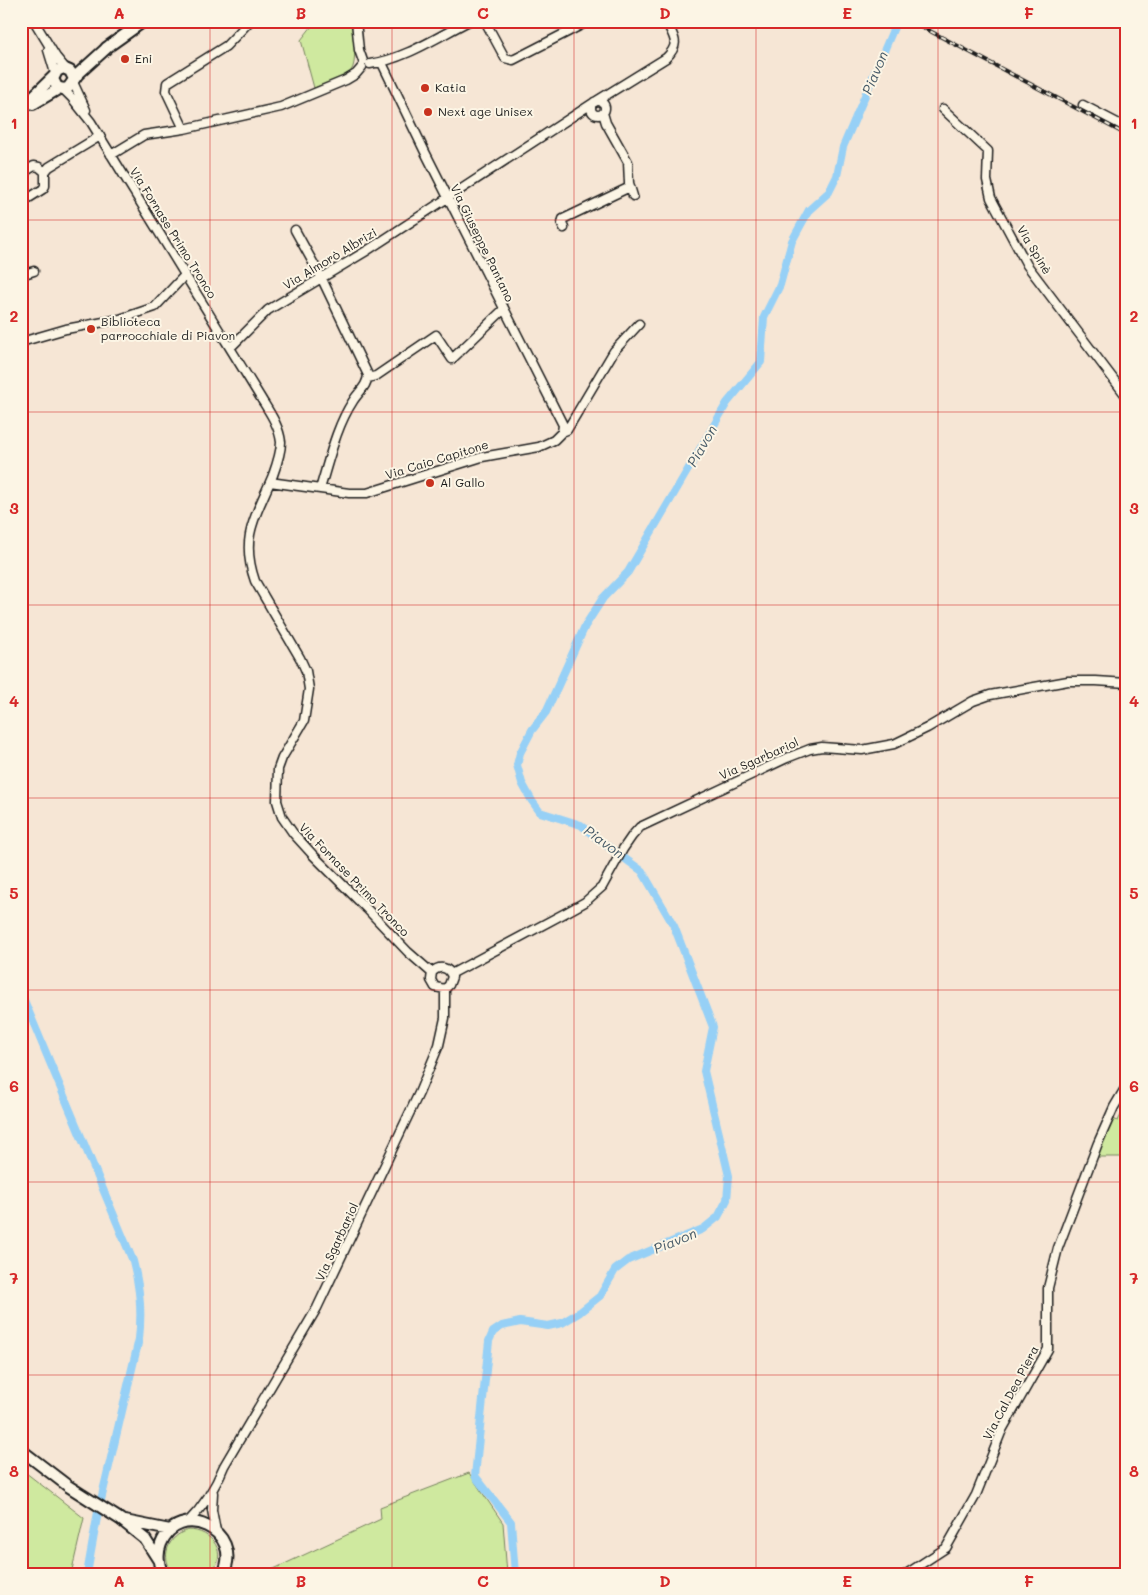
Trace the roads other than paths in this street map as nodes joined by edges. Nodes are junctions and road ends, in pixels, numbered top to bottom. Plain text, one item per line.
1 (34, 21) edge
2 (144, 21) edge
3 (250, 21) edge
4 (356, 21) edge
5 (469, 21) edge
6 (485, 21) edge
7 (589, 21) edge
8 (666, 21) edge
9 (43, 37) junction
10 (110, 45) junction
11 (382, 62) junction
12 (365, 64) junction
13 (67, 69) junction
14 (54, 75) junction
15 (74, 81) junction
16 (61, 89) junction
17 (609, 93) junction
18 (594, 102) junction
19 (603, 104) junction
20 (1083, 105) dead end
21 (21, 109) edge
22 (943, 109) dead end
23 (577, 114) junction
24 (597, 114) junction
25 (91, 122) junction
26 (1127, 128) edge
27 (184, 129) junction
28 (100, 136) junction
29 (112, 154) junction
30 (45, 172) junction
31 (21, 174) edge
32 (630, 187) junction
33 (633, 196) dead end
34 (447, 197) junction
35 (21, 203) edge
36 (564, 228) dead end
37 (295, 230) dead end
38 (34, 271) dead end
39 (21, 275) edge
40 (185, 275) junction
41 (321, 277) junction
42 (503, 310) junction
43 (640, 324) dead end
44 (21, 342) edge
45 (230, 347) junction
46 (368, 378) junction
47 (1127, 397) edge
48 (562, 432) junction
49 (270, 482) junction
50 (320, 489) junction
51 (1127, 683) edge
52 (432, 974) junction
53 (451, 974) junction
54 (445, 988) junction
55 (1127, 1085) edge
56 (21, 1450) edge
57 (213, 1491) junction
58 (120, 1519) junction
59 (188, 1522) junction
60 (170, 1530) junction
61 (216, 1531) junction
62 (158, 1561) junction
63 (225, 1572) edge
64 (163, 1574) edge
65 (906, 1574) edge

1 - 9 street
2 - 10 main road
3 - 27 street
4 - 12 street
5 - 11 street
6 - 7 street
8 - 17 street, Via Almorò Albrizi
9 - 13 street
9 - 14 street
10 - 13 main road
10 - 15 main road
11 - 12 street
11 - 34 street, Via Giuseppe Pantano
12 - 27 street
13 - 14 main road
13 - 15 main road
14 - 16 main road
14 - 21 main road
15 - 16 main road
15 - 25 street, Via Fornase Primo Tronco
16 - 21 main road
16 - 25 street, Via Fornase Primo Tronco
17 - 18 street, Via Almorò Albrizi
17 - 19 street
18 - 19 street
18 - 23 street, Via Almorò Albrizi
18 - 24 street
19 - 24 street
20 - 26 street
22 - 47 street, Via Spinè
23 - 24 street
23 - 34 street, Via Almorò Albrizi
24 - 32 street
25 - 28 street, Via Fornase Primo Tronco
27 - 29 street
28 - 29 street, Via Fornase Primo Tronco
28 - 30 street
29 - 40 street, Via Fornase Primo Tronco
30 - 31 street
30 - 35 street
32 - 33 street
32 - 36 street
34 - 41 street, Via Almorò Albrizi
34 - 42 street, Via Giuseppe Pantano
37 - 41 street
38 - 39 street
40 - 44 street
40 - 45 street, Via Fornase Primo Tronco
41 - 45 street, Via Almorò Albrizi
41 - 46 street
42 - 46 street
42 - 48 street, Via Giuseppe Pantano
43 - 48 street, Via Caio Capitone
45 - 49 street, Via Fornase Primo Tronco
46 - 50 street
48 - 50 street, Via Caio Capitone
49 - 50 street, Via Caio Capitone
49 - 52 street, Via Fornase Primo Tronco
51 - 53 street, Via Sgarbariol
52 - 53 street, Via Sgarbariol
52 - 54 street
53 - 54 street, Via Sgarbariol
54 - 57 street, Via Sgarbariol
55 - 65 street, Via Cal Dea Piera
56 - 58 main road
57 - 59 street, Via Sgarbariol
57 - 61 street, Via Sgarbariol
58 - 60 main road
58 - 62 main road
59 - 60 main road
59 - 61 main road
60 - 62 main road
61 - 63 main road
62 - 64 main road

